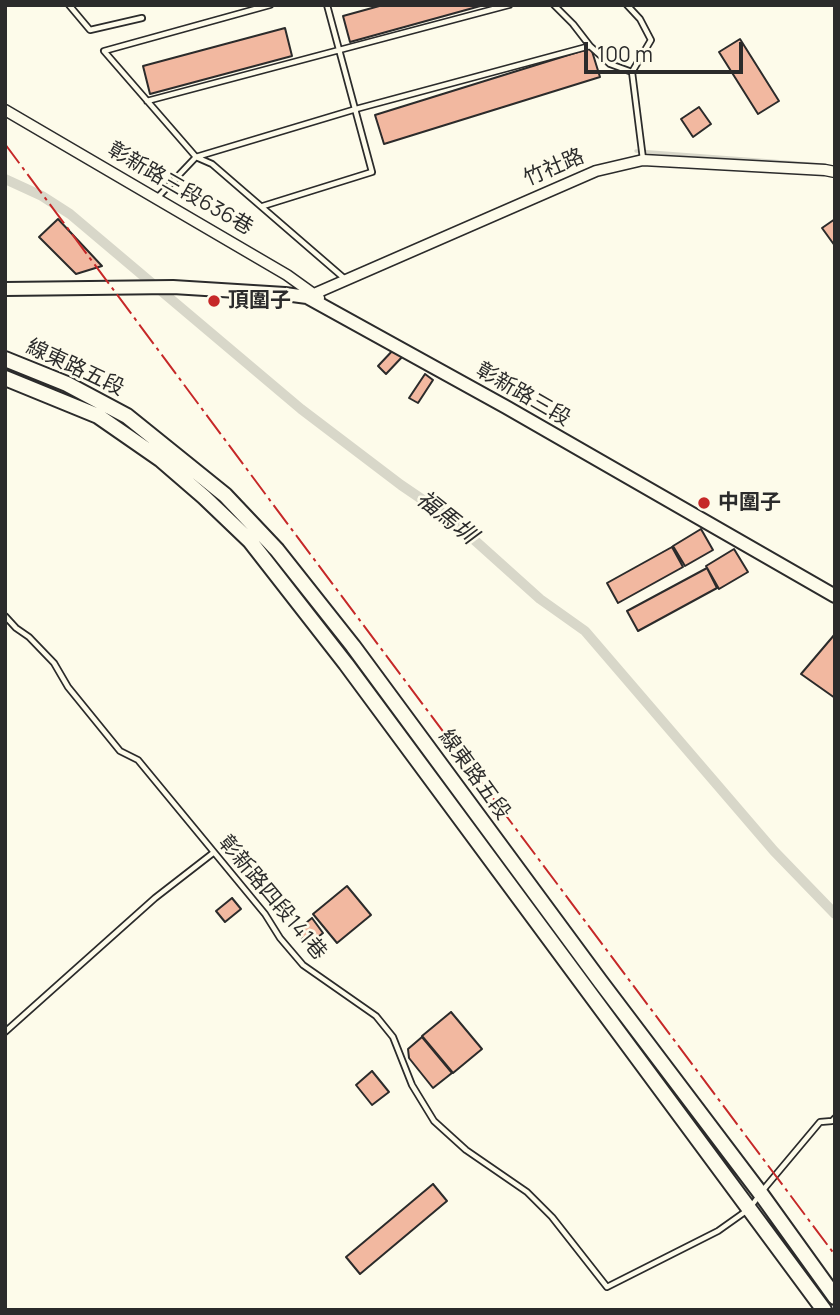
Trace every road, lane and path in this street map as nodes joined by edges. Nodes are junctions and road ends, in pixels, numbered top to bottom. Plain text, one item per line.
1 (69, 5) edge
2 (271, 5) edge
3 (327, 5) edge
4 (509, 5) edge
5 (554, 5) edge
6 (627, 5) edge
7 (142, 18) dead end
8 (590, 46) junction
9 (339, 49) junction
10 (632, 72) junction
11 (147, 101) junction
12 (356, 109) junction
13 (5, 110) edge
14 (195, 158) junction
15 (643, 160) junction
16 (835, 172) edge
17 (157, 197) junction
18 (262, 206) junction
19 (346, 279) junction
20 (5, 289) edge
21 (311, 296) junction
22 (5, 359) edge
23 (5, 378) edge
24 (835, 596) edge
25 (5, 616) edge
26 (213, 853) junction
27 (5, 1032) edge
28 (835, 1118) edge
29 (761, 1194) junction
30 (749, 1209) junction
31 (835, 1297) edge
32 (824, 1310) edge

1 - 7 lane
2 - 11 lane
3 - 9 lane
4 - 9 lane
5 - 8 lane
6 - 10 lane
8 - 10 lane
8 - 12 lane
9 - 11 lane
9 - 12 lane
10 - 15 lane
11 - 14 lane
12 - 14 lane
12 - 18 lane
13 - 17 street, 彰新路三段636巷
14 - 17 lane
14 - 18 lane
15 - 16 street, 竹社路
15 - 19 street, 竹社路
17 - 21 street, 彰新路三段636巷
18 - 19 lane
19 - 21 street, 竹社路
20 - 21 street, 彰新路三段
21 - 24 street, 彰新路三段
22 - 29 main road, 線東路五段
23 - 30 main road, 線東路五段
25 - 26 lane, 彰新路四段141巷
26 - 27 lane
26 - 30 lane, 彰新路四段141巷
28 - 29 lane
29 - 30 lane
29 - 31 main road, 線東路五段
30 - 32 main road, 線東路五段

